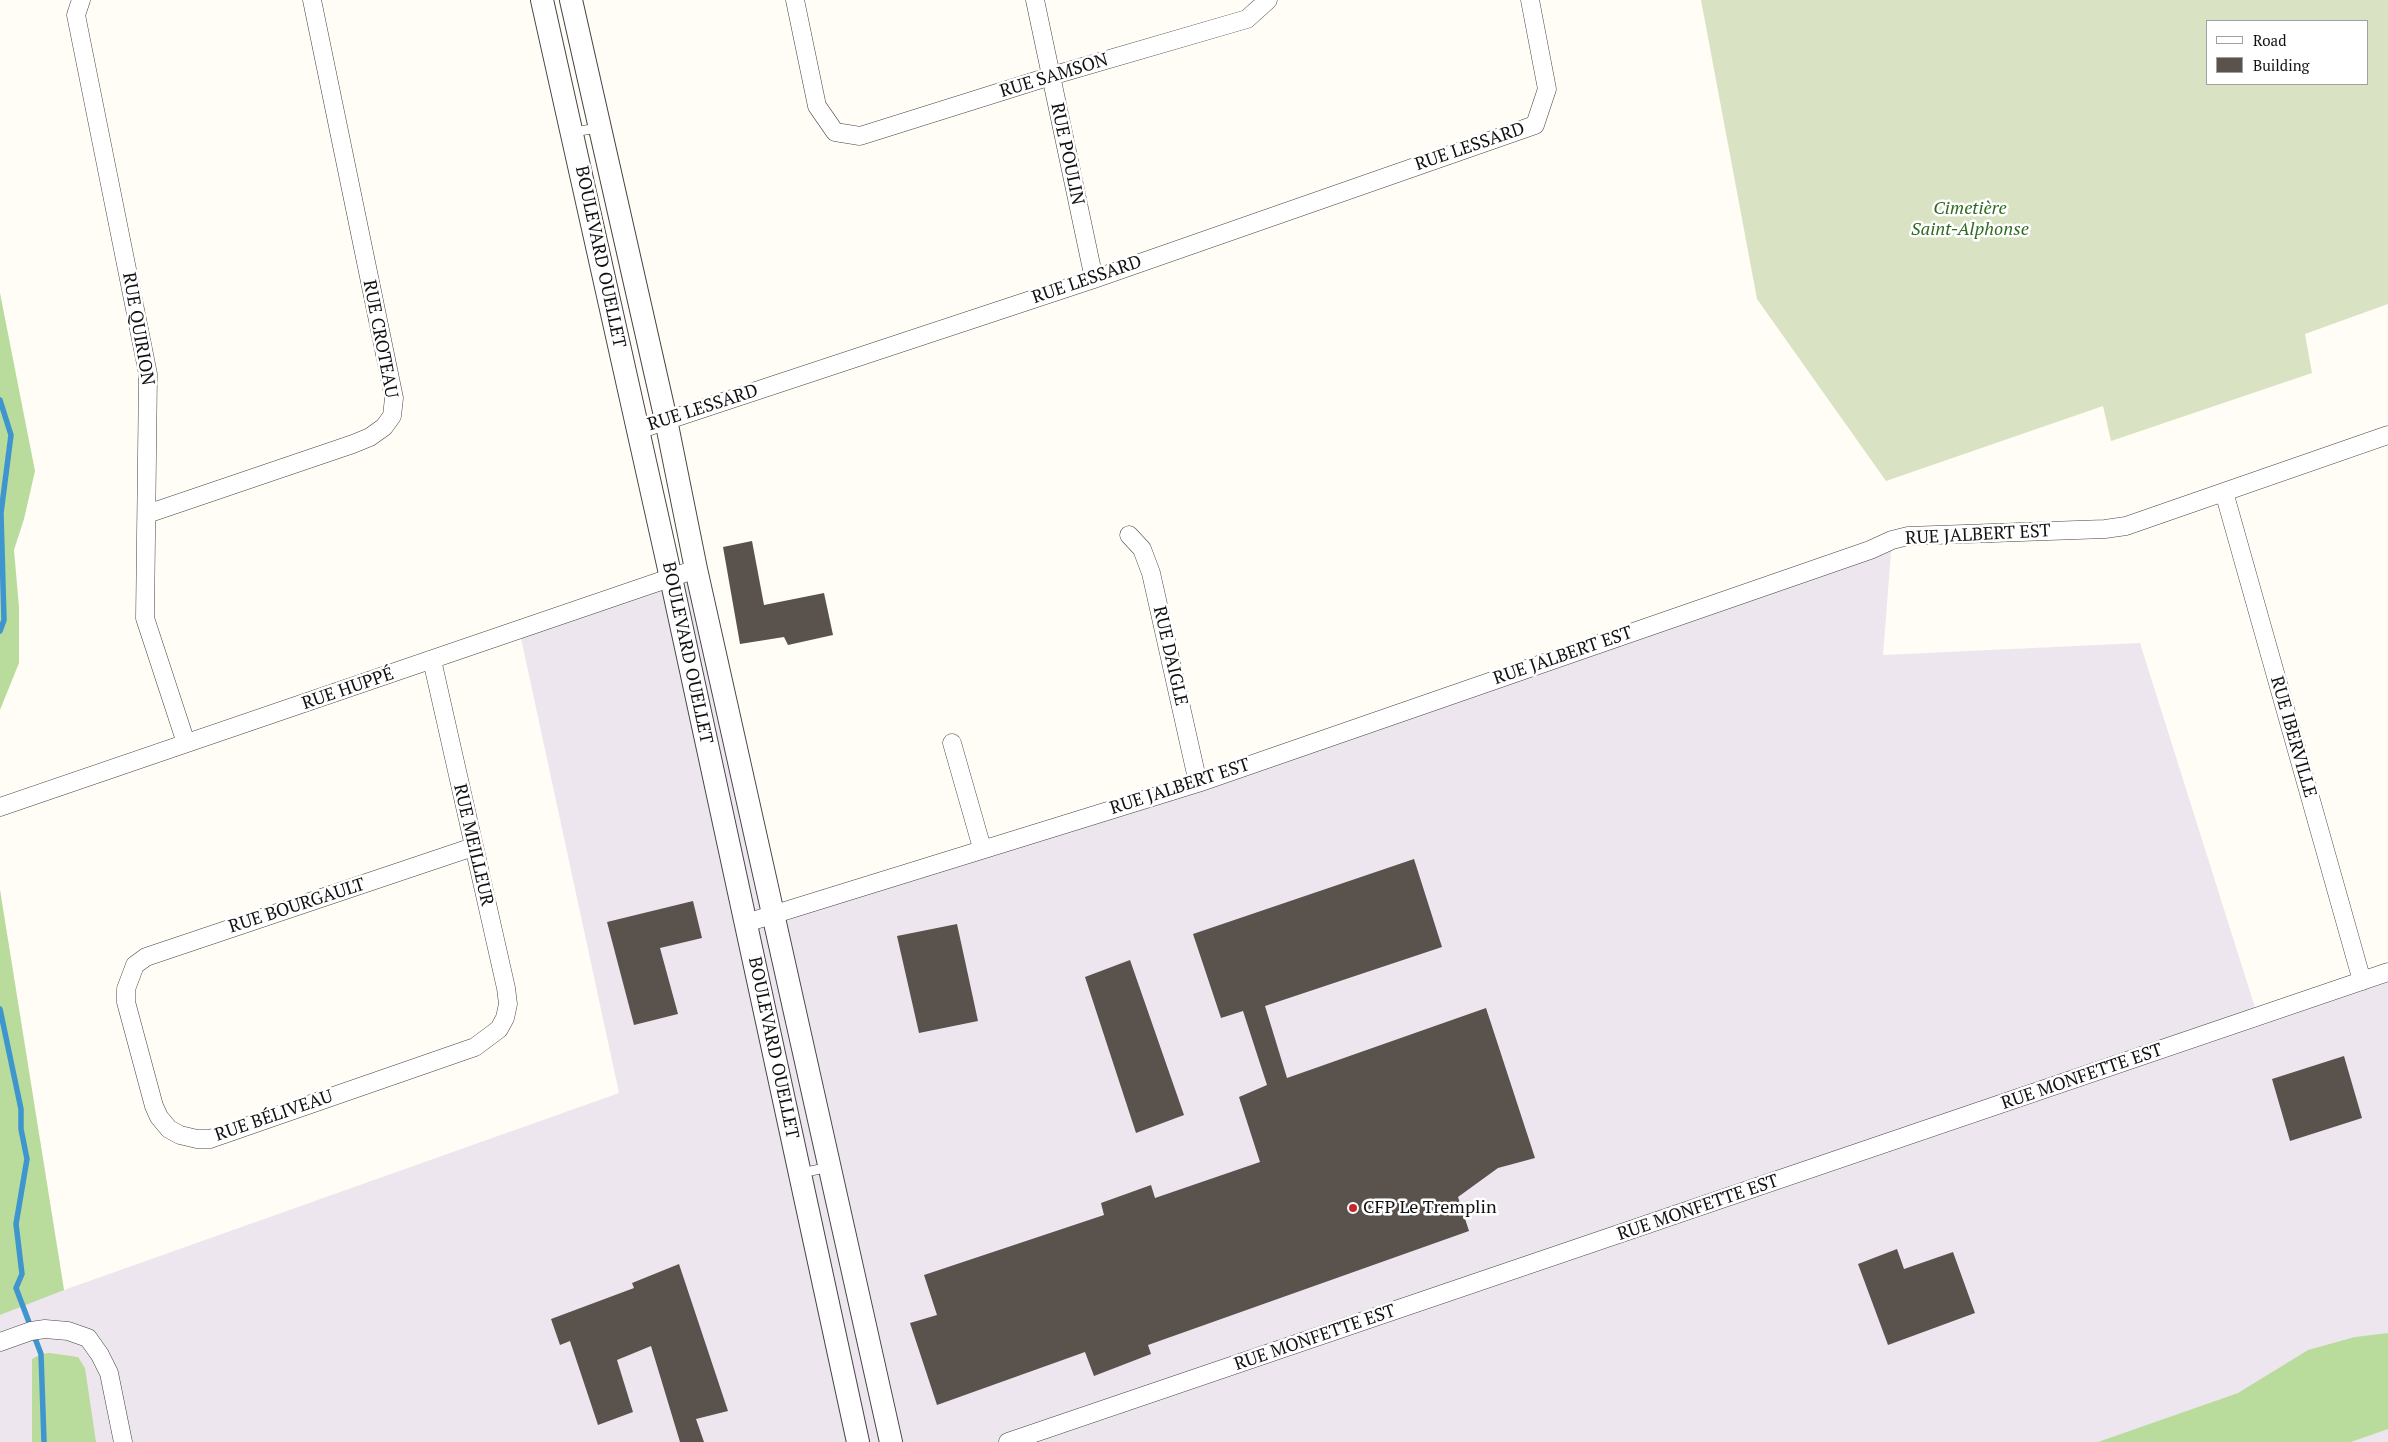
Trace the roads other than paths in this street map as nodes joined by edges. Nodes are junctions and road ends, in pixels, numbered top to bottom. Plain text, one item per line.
1 (312, 0) edge
2 (542, 0) edge
3 (570, 0) edge
4 (795, 0) edge
5 (1035, 0) edge
6 (1268, 0) edge
7 (1530, 0) edge
8 (80, 1) edge
9 (1051, 76) junction
10 (598, 128) junction
11 (572, 132) junction
12 (1094, 279) junction
13 (666, 420) junction
14 (638, 430) junction
15 (2388, 436) edge
16 (2224, 492) junction
17 (147, 514) junction
18 (1130, 535) dead end
19 (696, 569) junction
20 (670, 578) junction
21 (432, 660) junction
22 (186, 743) junction
23 (952, 743) dead end
24 (1198, 783) junction
25 (0, 807) edge
26 (474, 847) junction
27 (982, 848) junction
28 (774, 914) junction
29 (746, 923) junction
30 (2388, 972) edge
31 (130, 976) joint
32 (2362, 981) junction
33 (499, 1029) joint
34 (830, 1167) junction
35 (800, 1173) junction
36 (0, 1342) edge
37 (123, 1442) edge
38 (858, 1442) edge
39 (891, 1442) edge
40 (1008, 1442) edge

1 - 17 street, RUE CROTEAU
2 - 11 street, BOULEVARD OUELLET
3 - 10 street, BOULEVARD OUELLET
4 - 9 street, RUE SAMSON
5 - 9 street, RUE POULIN
6 - 9 street, RUE SAMSON
7 - 12 street, RUE LESSARD
8 - 17 street, RUE QUIRION
9 - 12 street, RUE POULIN
10 - 11 lane
10 - 13 street, BOULEVARD OUELLET
11 - 14 street, BOULEVARD OUELLET
12 - 13 street, RUE LESSARD
13 - 14 street, RUE LESSARD
13 - 19 street, BOULEVARD OUELLET
14 - 20 street, BOULEVARD OUELLET
15 - 16 street, RUE JALBERT EST
16 - 24 street, RUE JALBERT EST
16 - 32 street, RUE IBERVILLE
17 - 22 street, RUE QUIRION
18 - 24 street, RUE DAIGLE
19 - 20 street, RUE HUPPÉ
19 - 28 street, BOULEVARD OUELLET
20 - 21 street, RUE HUPPÉ
20 - 29 street, BOULEVARD OUELLET
21 - 22 street, RUE HUPPÉ
21 - 26 street, RUE MEILLEUR
22 - 25 street, RUE HUPPÉ
23 - 27 street
24 - 27 street, RUE JALBERT EST
26 - 31 street, RUE BOURGAULT
26 - 33 street, RUE MEILLEUR
27 - 28 street, RUE JALBERT EST
28 - 29 street, RUE JALBERT EST
28 - 34 street, BOULEVARD OUELLET
29 - 35 street, BOULEVARD OUELLET
30 - 32 street, RUE MONFETTE EST
31 - 33 street, RUE BÉLIVEAU
32 - 40 street, RUE MONFETTE EST
34 - 35 lane
34 - 39 street, BOULEVARD OUELLET
35 - 38 street, BOULEVARD OUELLET
36 - 37 street

